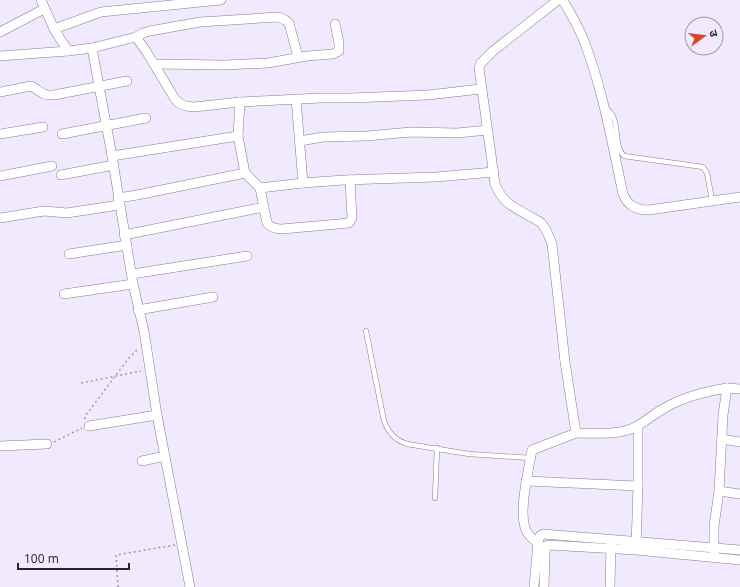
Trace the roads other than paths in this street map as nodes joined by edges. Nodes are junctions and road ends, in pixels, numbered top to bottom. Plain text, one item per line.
1 (40, 0) edge
2 (221, 0) edge
3 (558, 0) edge
4 (563, 0) edge
5 (44, 9) junction
6 (335, 24) dead end
7 (54, 29) junction
8 (0, 32) edge
9 (136, 37) junction
10 (92, 48) junction
11 (68, 51) junction
12 (0, 56) edge
13 (298, 57) junction
14 (154, 64) junction
15 (127, 81) dead end
16 (100, 86) junction
17 (481, 89) junction
18 (0, 92) edge
19 (296, 99) junction
20 (240, 102) junction
21 (603, 107) junction
22 (146, 118) dead end
23 (106, 126) junction
24 (43, 127) dead end
25 (488, 130) junction
26 (0, 134) edge
27 (62, 134) dead end
28 (238, 136) junction
29 (300, 141) junction
30 (113, 161) junction
31 (52, 166) dead end
32 (494, 172) junction
33 (245, 173) junction
34 (61, 175) dead end
35 (0, 176) edge
36 (350, 180) junction
37 (303, 183) junction
38 (260, 188) junction
39 (740, 197) edge
40 (712, 200) junction
41 (119, 201) junction
42 (264, 208) junction
43 (0, 218) edge
44 (124, 235) junction
45 (126, 245) junction
46 (69, 254) dead end
47 (247, 256) dead end
48 (132, 274) junction
49 (133, 284) junction
50 (64, 294) dead end
51 (213, 297) dead end
52 (138, 310) junction
53 (366, 331) dead end
54 (727, 388) junction
55 (740, 389) edge
56 (157, 415) junction
57 (88, 426) road end
58 (638, 426) junction
59 (576, 433) junction
60 (722, 439) junction
61 (740, 442) edge
62 (47, 444) road end
63 (0, 446) edge
64 (437, 448) junction
65 (165, 456) junction
66 (531, 458) junction
67 (142, 461) dead end
68 (526, 481) junction
69 (638, 486) junction
70 (719, 491) junction
71 (740, 494) edge
72 (435, 498) dead end
73 (538, 542) junction
74 (610, 544) junction
75 (636, 546) junction
76 (714, 548) junction
77 (545, 549) junction
78 (740, 550) edge
79 (713, 558) junction
80 (740, 560) edge
81 (190, 587) edge
82 (534, 587) edge
83 (544, 587) edge
84 (610, 587) edge

1 - 5 street
2 - 7 street
3 - 17 street
4 - 21 street
5 - 7 street
5 - 8 street
6 - 13 street
7 - 11 street
9 - 10 street
9 - 13 street
9 - 14 street
10 - 11 street
10 - 16 street
11 - 12 street
13 - 14 street
14 - 20 street
15 - 16 street
16 - 18 street
16 - 23 street
17 - 19 street
17 - 25 street
19 - 20 street
19 - 29 street
20 - 28 street
21 - 40 lane
21 - 40 street
22 - 23 street
23 - 27 street
23 - 30 street
24 - 26 street
25 - 29 street
25 - 32 street
28 - 30 street
28 - 33 street
29 - 37 street
30 - 34 street
30 - 41 street
31 - 35 street
32 - 36 street
32 - 59 street
33 - 38 street
33 - 41 street
36 - 37 street
36 - 42 street
37 - 38 street
38 - 42 street
39 - 40 street
41 - 43 street
41 - 44 street
42 - 44 street
44 - 45 street
45 - 46 street
45 - 48 street
47 - 48 street
48 - 49 street
49 - 50 street
49 - 52 street
51 - 52 street
52 - 56 street
53 - 64 lane
54 - 55 street
54 - 58 street
54 - 60 street
56 - 57 street
56 - 65 street
58 - 59 street
58 - 69 street
59 - 66 street
60 - 61 street
60 - 70 street
62 - 63 street
64 - 66 lane
64 - 72 lane
65 - 67 street
65 - 81 street
66 - 68 street
68 - 69 street
68 - 73 street
69 - 75 street
70 - 71 street
70 - 76 street
73 - 74 street
73 - 77 street
73 - 82 street
74 - 75 street
74 - 77 street
74 - 84 street
75 - 76 street
75 - 79 street
76 - 78 street
76 - 79 street
77 - 83 street
79 - 80 street

